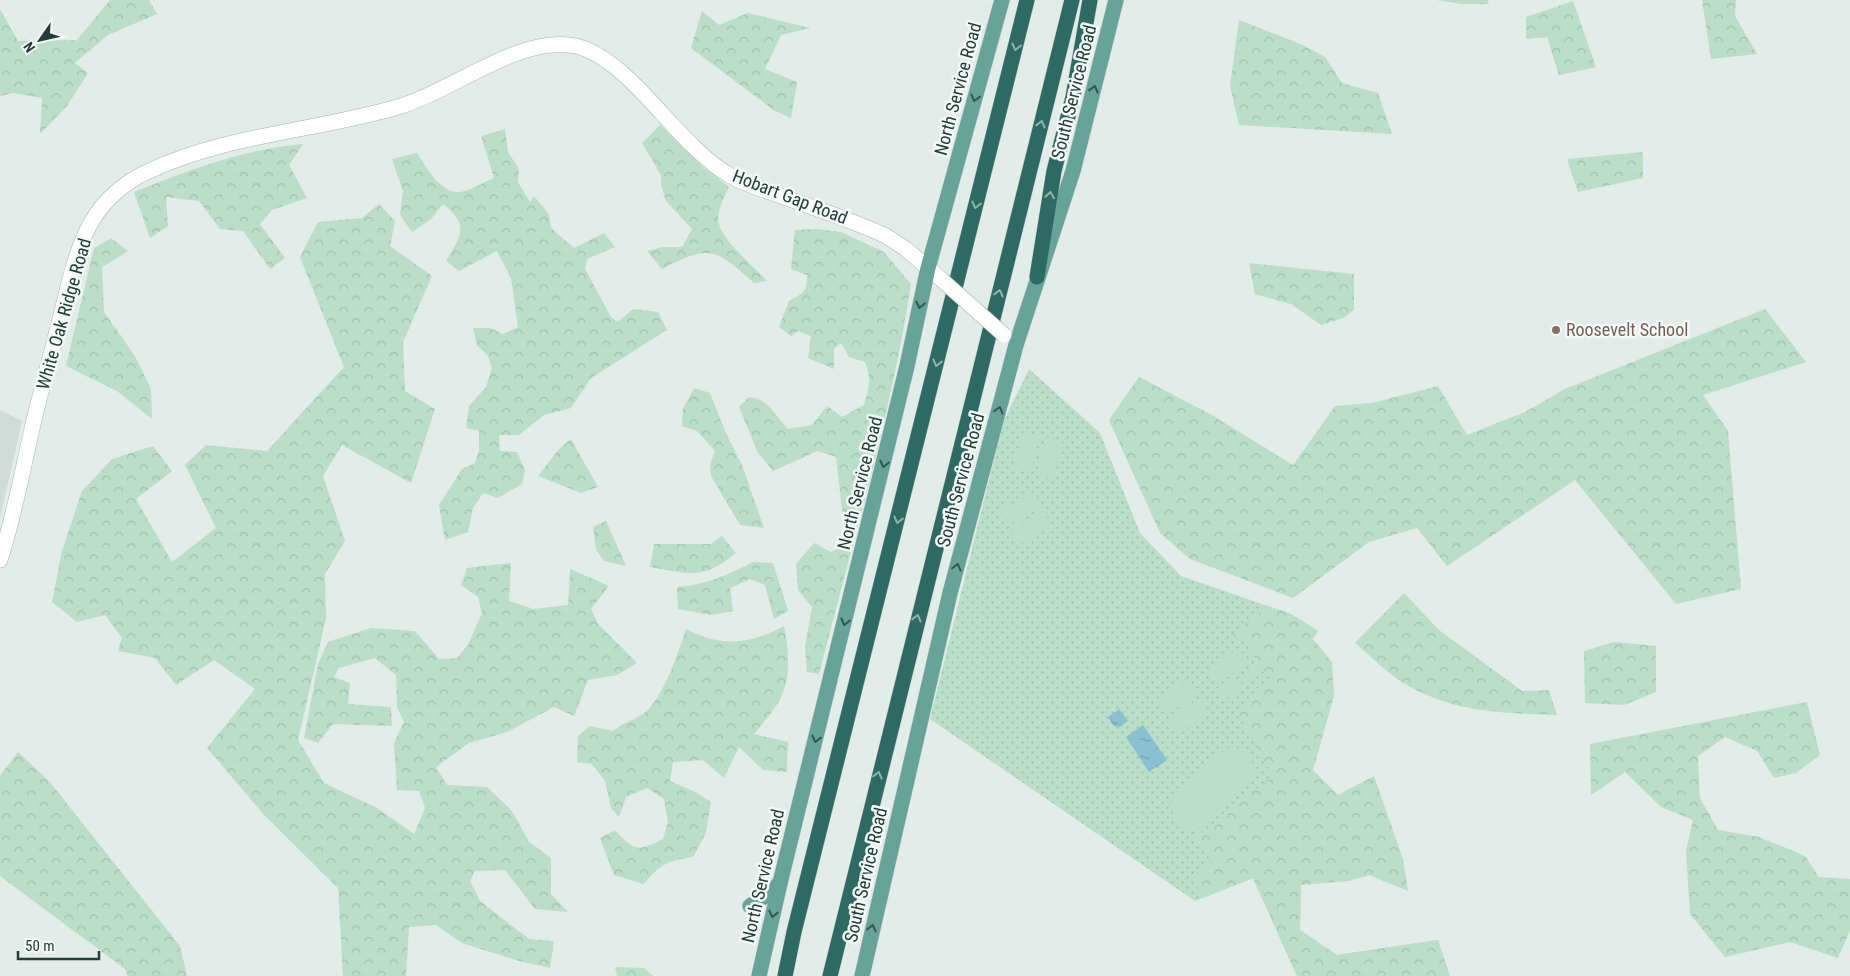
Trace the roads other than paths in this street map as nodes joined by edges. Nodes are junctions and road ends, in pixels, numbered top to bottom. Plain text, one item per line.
1 (1002, 0) edge
2 (1027, 0) edge
3 (1072, 0) edge
4 (1090, 0) edge
5 (1116, 0) edge
6 (510, 56) joint
7 (928, 268) junction
8 (1037, 278) junction
9 (1016, 345) junction
10 (0, 560) edge
11 (856, 865) junction
12 (780, 883) junction
13 (750, 906) dead end
14 (759, 976) edge
15 (785, 976) edge
16 (830, 976) edge
17 (840, 976) edge
18 (862, 976) edge

1 -> 7 main road, North Service Road
2 -> 15 highway
11 -> 3 highway
8 -> 4 highway
8 -> 5 main road, South Service Road
6 - 7 street, Hobart Gap Road
6 - 10 street, White Oak Ridge Road
7 - 9 street, Hobart Gap Road, bridge
7 -> 12 main road, North Service Road
8 - 9 main road, South Service Road
18 -> 9 main road, South Service Road
11 - 16 highway
11 - 17 highway
12 - 13 main road
12 -> 14 main road, North Service Road

